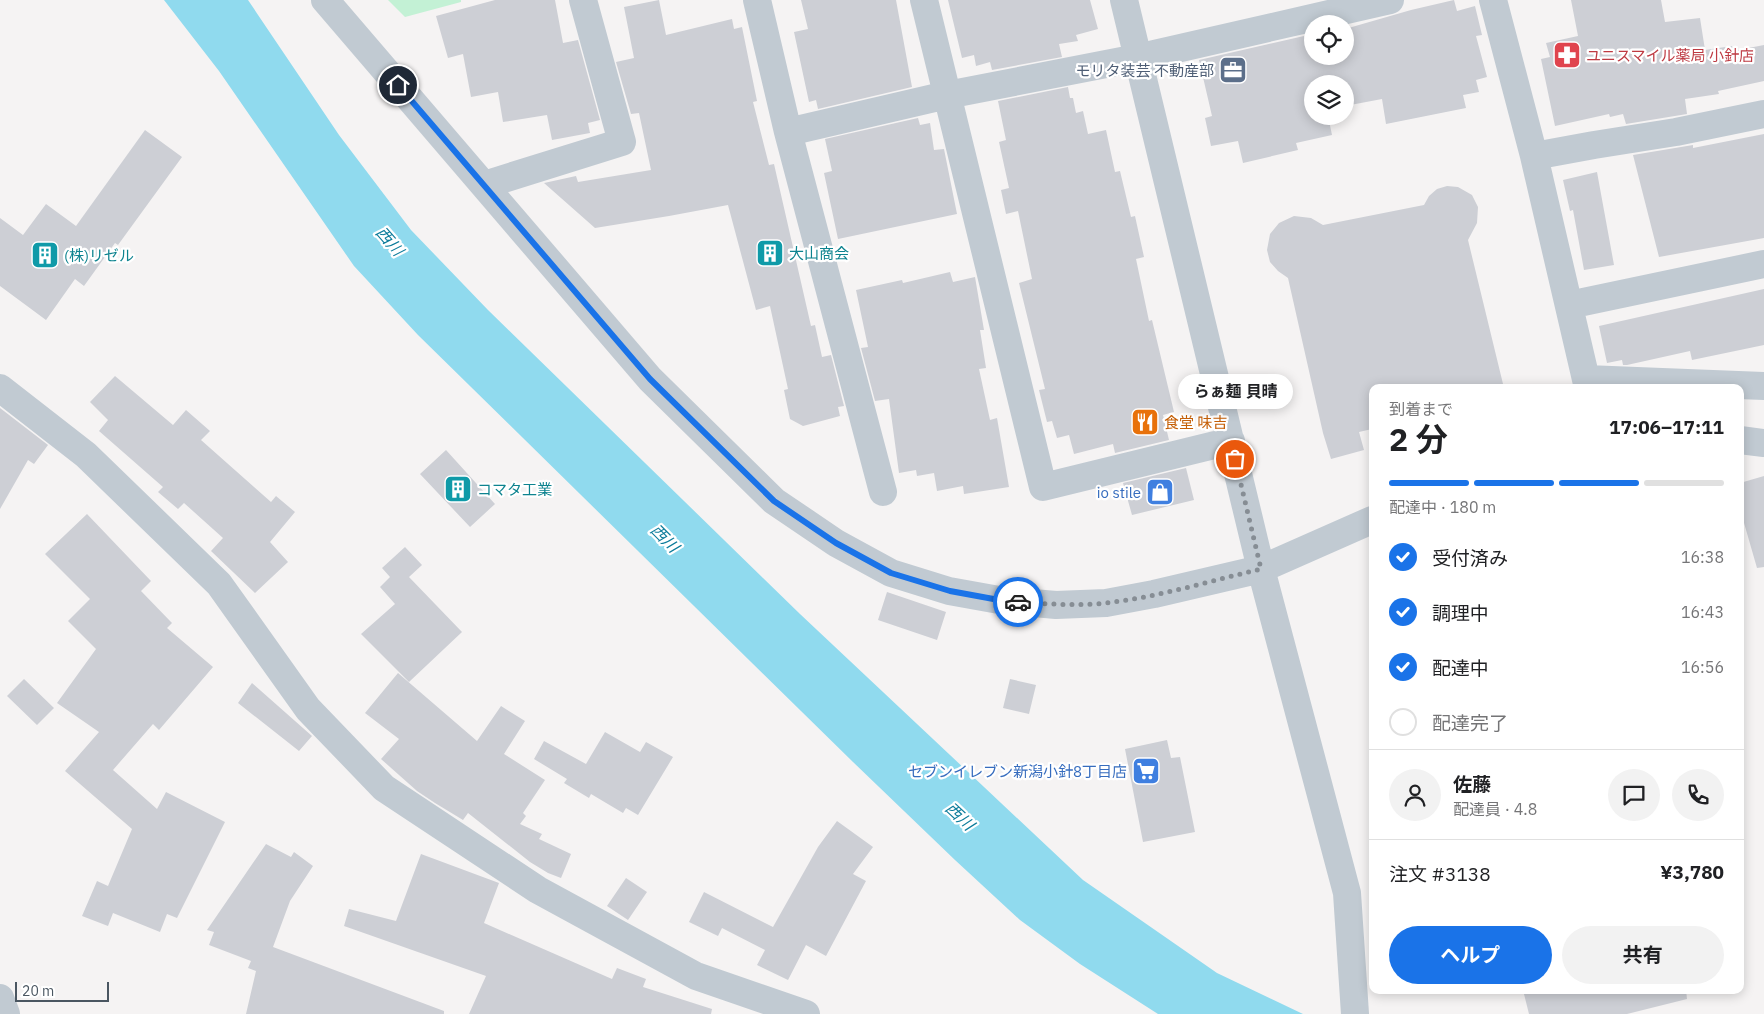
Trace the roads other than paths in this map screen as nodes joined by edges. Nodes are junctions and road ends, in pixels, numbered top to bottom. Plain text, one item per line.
1 (325, 0) edge
2 (583, 0) edge
3 (757, 0) edge
4 (924, 0) edge
5 (1124, 0) edge
6 (1390, 0) edge
7 (1493, 0) edge
8 (1137, 58) junction
9 (947, 95) junction
10 (1764, 114) edge
11 (788, 132) junction
12 (1534, 156) junction
13 (484, 184) junction
14 (1764, 264) edge
15 (1569, 304) junction
16 (1587, 383) edge
17 (1646, 384) edge
18 (1744, 386) edge
19 (1764, 386) edge
20 (0, 388) edge
21 (1744, 440) edge
22 (1231, 441) junction
23 (1764, 443) edge
24 (883, 492) dead end
25 (1369, 521) edge
26 (1261, 569) junction
27 (0, 998) edge
28 (6, 1014) edge
29 (806, 1014) edge
30 (1356, 1014) edge

1 - 13 street
2 - 13 street
3 - 11 street
4 - 9 street
5 - 8 street
6 - 8 street
7 - 12 street
8 - 9 street
8 - 22 street
9 - 11 street
9 - 22 street
10 - 12 street
11 - 24 street
12 - 15 street
13 - 26 street
14 - 15 street
15 - 16 street
16 - 17 street
18 - 19 street
20 - 29 street
21 - 23 street
22 - 26 street
25 - 26 street
26 - 30 street
27 - 28 street

